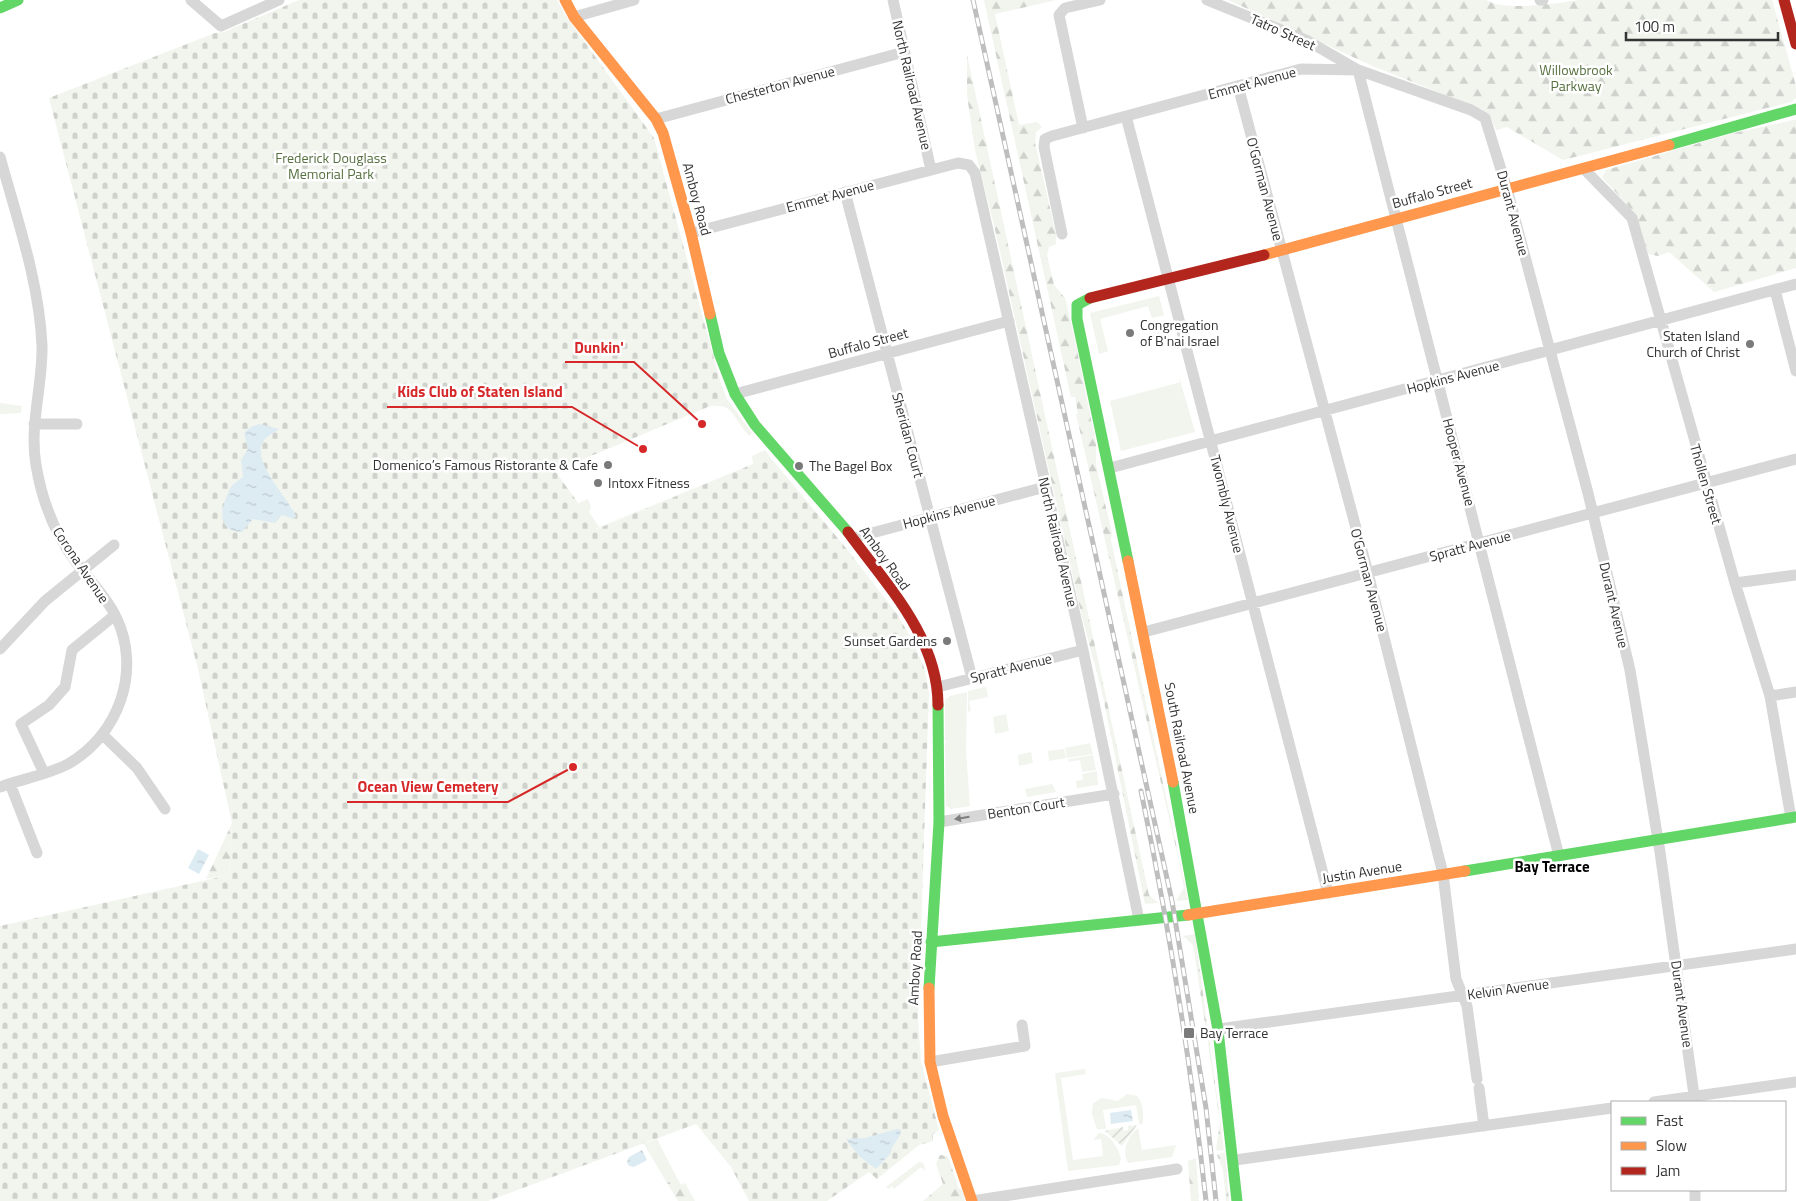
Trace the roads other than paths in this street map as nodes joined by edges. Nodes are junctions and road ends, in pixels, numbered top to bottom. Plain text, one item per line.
1 (18, 0) edge
2 (191, 0) edge
3 (279, 0) edge
4 (565, 0) edge
5 (634, 0) edge
6 (893, 0) edge
7 (1100, 0) edge
8 (1207, 0) edge
9 (1784, 0) edge
10 (0, 8) edge
11 (574, 17) junction
12 (1796, 44) edge
13 (904, 52) junction
14 (1358, 70) junction
15 (1238, 86) junction
16 (1796, 109) edge
17 (1126, 116) junction
18 (1485, 118) joint
19 (656, 119) junction
20 (1083, 128) junction
21 (0, 157) edge
22 (970, 166) joint
23 (1584, 168) junction
24 (931, 170) junction
25 (1508, 188) junction
26 (845, 192) junction
27 (1394, 218) junction
28 (691, 233) junction
29 (1062, 234) dead end
30 (1282, 248) junction
31 (1169, 279) junction
32 (1796, 284) edge
33 (1775, 290) junction
34 (1076, 305) joint
35 (1661, 320) junction
36 (1009, 321) junction
37 (1550, 350) junction
38 (887, 353) junction
39 (1796, 371) edge
40 (1437, 381) junction
41 (735, 394) junction
42 (1324, 411) junction
43 (34, 424) junction
44 (77, 424) dead end
45 (1211, 441) junction
46 (1796, 458) edge
47 (1110, 468) junction
48 (1706, 483) junction
49 (1046, 486) junction
50 (1592, 513) junction
51 (930, 516) junction
52 (852, 538) junction
53 (1481, 543) junction
54 (114, 545) dead end
55 (82, 570) junction
56 (1368, 573) junction
57 (1796, 575) edge
58 (1734, 583) junction
59 (1253, 603) junction
60 (115, 615) junction
61 (1144, 632) junction
62 (0, 650) edge
63 (1083, 650) junction
64 (972, 678) junction
65 (938, 687) junction
66 (1796, 692) edge
67 (1770, 696) junction
68 (102, 734) junction
69 (44, 773) junction
70 (5, 785) edge
71 (1114, 794) junction
72 (165, 808) dead end
73 (1794, 818) edge
74 (939, 822) junction
75 (1658, 840) junction
76 (37, 854) dead end
77 (1559, 856) junction
78 (1443, 874) junction
79 (1328, 893) junction
80 (1200, 914) junction
81 (1139, 920) junction
82 (931, 942) junction
83 (1796, 948) edge
84 (1676, 965) junction
85 (1463, 995) junction
86 (1022, 1025) dead end
87 (1219, 1029) junction
88 (930, 1062) junction
89 (1796, 1082) edge
90 (1695, 1100) edge
91 (1674, 1101) edge
92 (1611, 1108) edge
93 (1484, 1126) junction
94 (1234, 1160) junction
95 (1177, 1169) dead end
96 (972, 1201) edge
97 (1238, 1201) edge

1 - 10 street
2 - 3 street
4 - 11 street, Amboy Road
5 - 11 street
6 - 13 street, North Railroad Avenue
7 - 20 street
8 - 14 street, Tatro Street
9 - 12 street
11 - 19 street, Amboy Road
13 - 19 street, Chesterton Avenue
13 - 24 street, North Railroad Avenue
14 - 15 street, Emmet Avenue
14 - 18 street, Emmet Avenue
14 - 27 street, Hooper Avenue
15 - 17 street, Emmet Avenue
15 - 30 street, O'Gorman Avenue
16 - 23 street, Buffalo Street
17 - 20 street, Emmet Avenue
17 - 31 street, Twombly Avenue
18 - 25 street, Durant Avenue
19 - 28 street, Amboy Road
20 - 29 street, Emmet Avenue
21 - 43 street, Corona Avenue
22 - 24 street, Emmet Avenue
22 - 36 street, North Railroad Avenue
23 - 25 street, Buffalo Street
23 - 35 street, Thollen Street
24 - 26 street, Emmet Avenue
25 - 27 street, Buffalo Street
25 - 37 street, Durant Avenue
26 - 28 street, Emmet Avenue
26 - 38 street, Sheridan Court
27 - 30 street, Buffalo Street
27 - 40 street, Hooper Avenue
28 - 41 street, Amboy Road
30 - 31 street, Buffalo Street
30 - 42 street, O'Gorman Avenue
31 - 34 street, Buffalo Street
31 - 45 street, Twombly Avenue
32 - 33 street, Hopkins Avenue
33 - 35 street, Hopkins Avenue
33 - 39 street
34 - 47 street, South Railroad Avenue
35 - 37 street, Hopkins Avenue
35 - 48 street, Thollen Street
36 - 38 street, Buffalo Street
36 - 49 street, North Railroad Avenue
37 - 40 street, Hopkins Avenue
37 - 50 street, Durant Avenue
38 - 41 street, Buffalo Street
38 - 51 street, Sheridan Court
40 - 42 street, Hopkins Avenue
40 - 53 street, Hooper Avenue
41 - 52 street, Amboy Road
42 - 45 street, Hopkins Avenue
42 - 56 street, O'Gorman Avenue
43 - 44 street
43 - 55 street, Corona Avenue
45 - 47 street, Hopkins Avenue
45 - 59 street, Twombly Avenue
46 - 48 street, Spratt Avenue
47 - 61 street, South Railroad Avenue
48 - 50 street, Spratt Avenue
48 - 58 street, Thollen Street
49 - 51 street, Hopkins Avenue
49 - 63 street, North Railroad Avenue
50 - 53 street, Spratt Avenue
50 - 75 street, Durant Avenue
51 - 52 street, Hopkins Avenue
51 - 64 street, Sheridan Court
52 - 65 street, Amboy Road
53 - 56 street, Spratt Avenue
53 - 77 street, Hooper Avenue
54 - 55 street
55 - 60 street, Corona Avenue
55 - 62 street
56 - 59 street, Spratt Avenue
56 - 78 street, O'Gorman Avenue
57 - 58 street
58 - 67 street, Thollen Street
59 - 61 street, Spratt Avenue
59 - 79 street, Twombly Avenue
60 - 68 street, Corona Avenue
60 - 69 street
61 - 80 street, South Railroad Avenue
63 - 64 street, Spratt Avenue
63 - 71 street, North Railroad Avenue
64 - 65 street, Spratt Avenue
65 - 74 street, Amboy Road
66 - 67 street
67 - 73 street, Thollen Street
68 - 69 street, Corona Avenue
68 - 72 street
69 - 70 street, Corona Avenue
70 - 76 street
71 -> 74 street, Benton Court
71 - 81 street, North Railroad Avenue
73 - 75 street, Justin Avenue
74 - 82 street, Amboy Road
75 - 77 street, Justin Avenue
75 - 84 street, Durant Avenue
77 - 78 street, Justin Avenue
78 - 79 street, Justin Avenue
78 - 85 street, O'Gorman Avenue
79 - 80 street, Justin Avenue
80 - 81 street, Justin Avenue
80 - 87 street, South Railroad Avenue
81 - 82 street, Justin Avenue
82 - 88 street, Amboy Road
83 - 84 street, Kelvin Avenue
84 - 85 street, Kelvin Avenue
84 - 90 street, Durant Avenue
85 - 87 street, Kelvin Avenue
85 - 93 street, O'Gorman Avenue
86 - 88 street
87 - 94 street, South Railroad Avenue
88 - 96 street, Amboy Road
89 - 90 street
90 - 91 street
92 - 93 street
93 - 94 street
94 - 97 street, South Railroad Avenue
95 - 96 street

